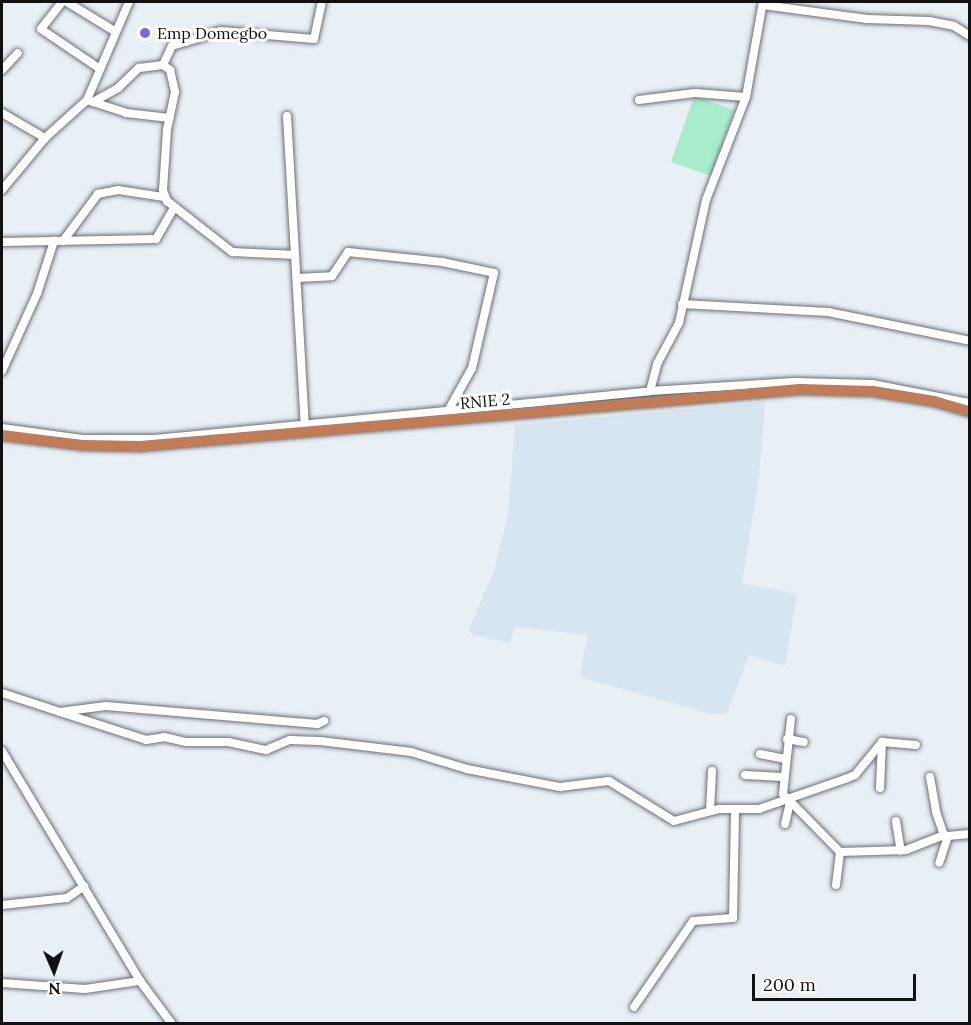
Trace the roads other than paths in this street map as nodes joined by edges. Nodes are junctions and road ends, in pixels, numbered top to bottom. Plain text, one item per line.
1 (62, 2) edge
2 (67, 2) edge
3 (129, 2) edge
4 (322, 2) edge
5 (763, 3) edge
6 (116, 32) junction
7 (969, 36) edge
8 (18, 53) dead end
9 (163, 64) junction
10 (100, 69) junction
11 (2, 70) edge
12 (746, 97) junction
13 (639, 100) dead end
14 (90, 101) junction
15 (2, 113) edge
16 (287, 116) dead end
17 (170, 118) junction
18 (45, 138) junction
19 (2, 190) edge
20 (164, 197) junction
21 (174, 208) junction
22 (58, 241) junction
23 (2, 242) edge
24 (295, 255) junction
25 (297, 278) junction
26 (682, 304) junction
27 (969, 341) edge
28 (2, 371) edge
29 (651, 391) junction
30 (969, 404) edge
31 (969, 411) edge
32 (446, 415) junction
33 (2, 428) edge
34 (305, 429) junction
35 (2, 435) edge
36 (2, 693) edge
37 (60, 712) junction
38 (791, 719) dead end
39 (324, 721) dead end
40 (787, 739) junction
41 (804, 742) dead end
42 (882, 742) junction
43 (916, 745) dead end
44 (2, 751) edge
45 (760, 754) dead end
46 (785, 759) junction
47 (712, 771) dead end
48 (745, 776) dead end
49 (782, 777) junction
50 (930, 777) dead end
51 (880, 788) dead end
52 (789, 802) junction
53 (735, 809) junction
54 (710, 811) junction
55 (896, 821) dead end
56 (785, 824) dead end
57 (969, 834) edge
58 (946, 835) junction
59 (901, 851) junction
60 (840, 852) junction
61 (939, 863) dead end
62 (836, 885) dead end
63 (84, 886) junction
64 (2, 904) edge
65 (140, 981) junction
66 (2, 983) edge
67 (634, 1007) dead end
68 (172, 1023) edge

1 - 10 street
2 - 6 street
3 - 6 street
4 - 9 street
5 - 7 street
5 - 12 street
6 - 10 street
8 - 11 street
9 - 14 street
9 - 17 street
10 - 14 street
12 - 13 street
12 - 26 street
14 - 17 street
14 - 18 street
15 - 18 street
16 - 24 street
17 - 20 street
18 - 19 street
20 - 21 street
20 - 22 street
21 - 22 street
21 - 24 street
22 - 23 street
22 - 28 street
24 - 25 street
25 - 32 street
25 - 34 street
26 - 27 street
26 - 29 street
29 - 30 street
29 - 32 street
31 - 32 highway, RNIE 2 / RNIE 2
32 - 34 highway, RNIE 2 / RNIE 2
33 - 34 street
34 - 35 highway, RNIE 2 / RNIE 2
36 - 37 street
37 - 39 street
37 - 54 street
38 - 40 street
40 - 41 street
40 - 46 street
42 - 43 street
42 - 51 street
42 - 52 street
44 - 63 street
45 - 46 street
46 - 49 street
47 - 54 street
48 - 49 street
49 - 52 street
50 - 58 street
52 - 53 street
52 - 56 street
52 - 60 street
53 - 54 street
53 - 67 street
55 - 59 street
57 - 58 street
58 - 59 street
58 - 61 street
59 - 60 street
60 - 62 street
63 - 64 street
63 - 65 street
65 - 66 street
65 - 68 street

